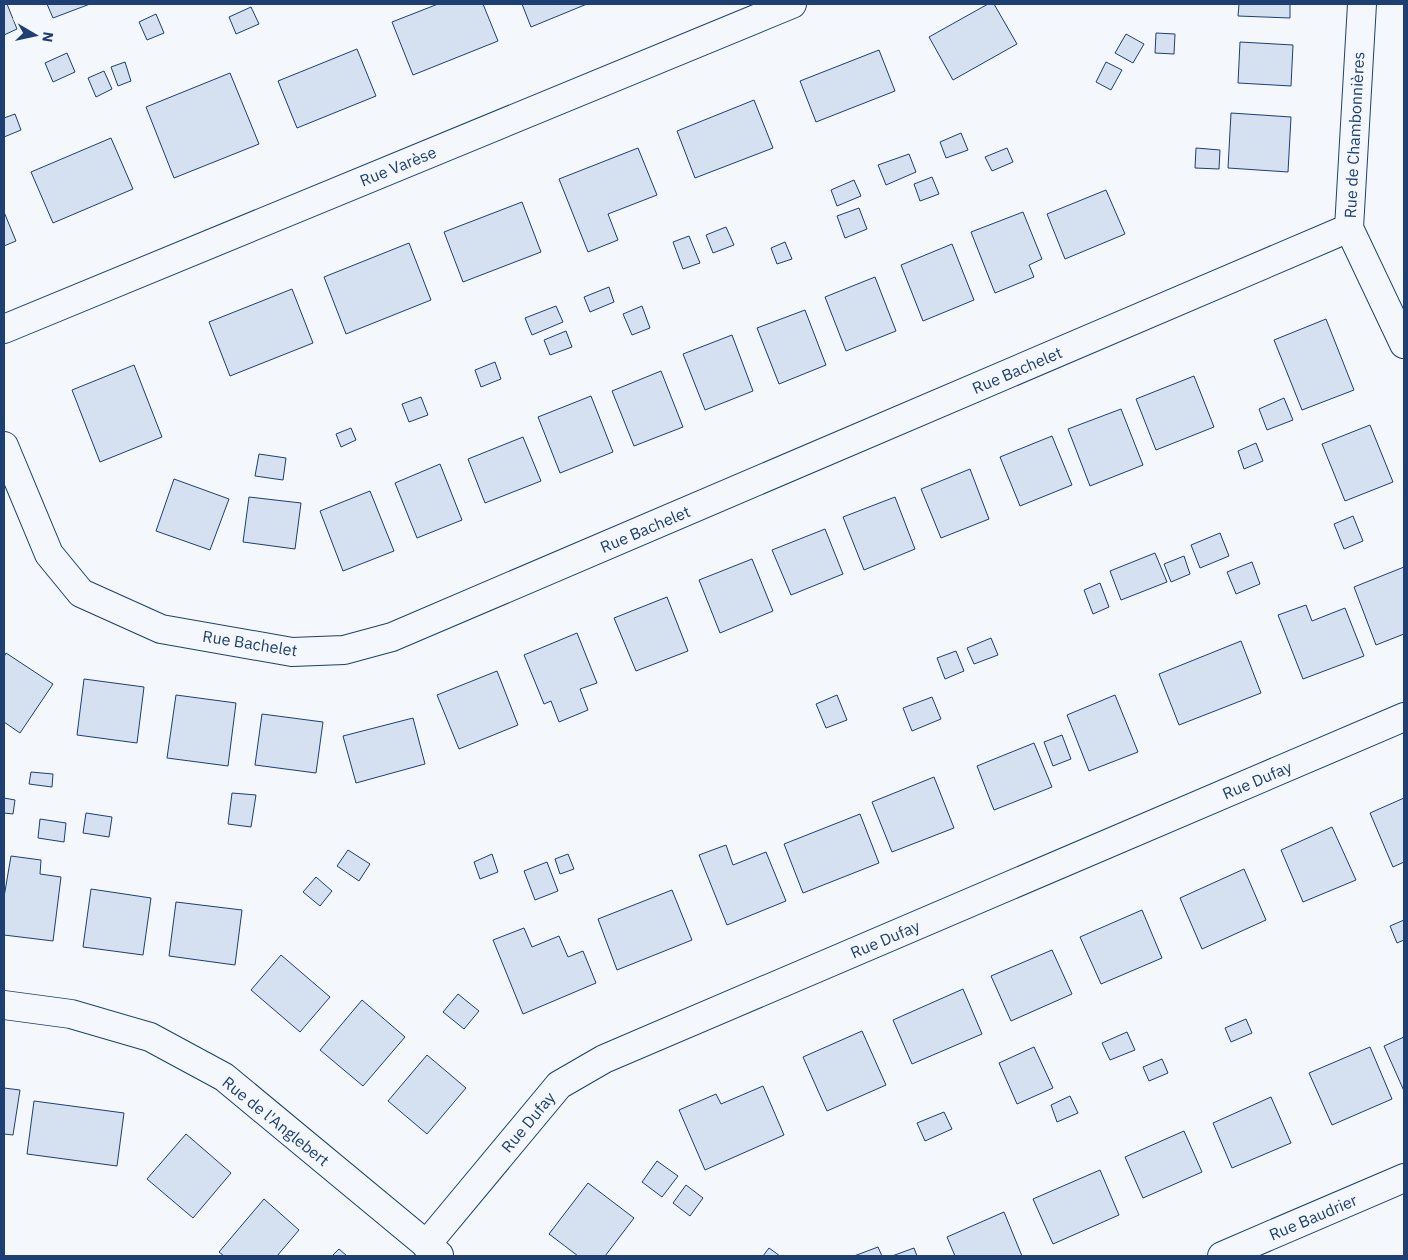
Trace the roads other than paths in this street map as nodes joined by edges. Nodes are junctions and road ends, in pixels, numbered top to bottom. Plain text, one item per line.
1 (792, 4) edge
2 (1362, 4) edge
3 (1349, 228) junction
4 (4, 329) edge
5 (1404, 344) edge
6 (4, 446) edge
7 (1404, 717) edge
8 (4, 1005) edge
9 (1404, 1178) edge
10 (433, 1251) edge
11 (1222, 1256) edge

1 - 4 street, Rue Varèse
2 - 3 street, Rue de Chambonnières
3 - 5 street, Rue de Chambonnières
3 - 6 street, Rue Bachelet
7 - 10 street, Rue Dufay
8 - 10 street, Rue de l'Anglebert
9 - 11 street, Rue Baudrier

